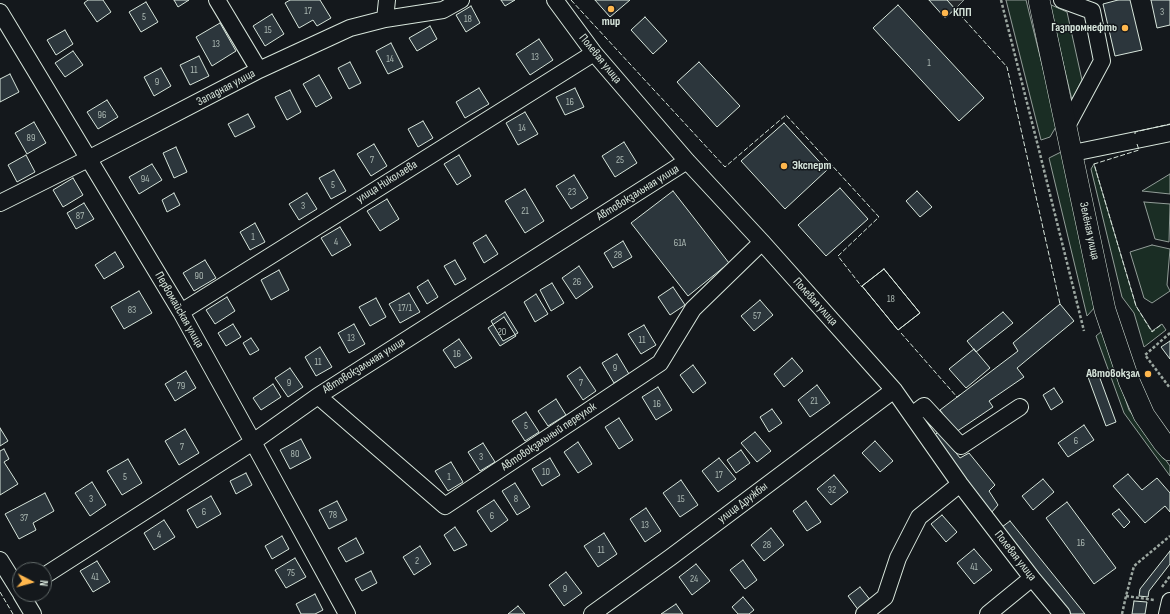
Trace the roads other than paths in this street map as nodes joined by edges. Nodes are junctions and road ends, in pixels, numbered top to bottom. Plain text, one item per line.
1 (217, 0) edge
2 (387, 0) edge
3 (461, 0) edge
4 (555, 0) edge
5 (1039, 0) edge
6 (1062, 0) edge
7 (0, 12) edge
8 (384, 19) junction
9 (594, 53) junction
10 (259, 70) junction
11 (1067, 126) junction
12 (1170, 133) edge
13 (1073, 153) junction
14 (88, 159) junction
15 (687, 161) junction
16 (0, 203) edge
17 (762, 242) junction
18 (180, 312) junction
19 (894, 390) junction
20 (318, 396) junction
21 (1020, 407) dead end
22 (912, 415) junction
23 (253, 442) junction
24 (1170, 450) edge
25 (960, 484) junction
26 (0, 560) edge
27 (52, 571) edge
28 (1032, 578) junction
29 (12, 579) edge
30 (1170, 601) edge
31 (26, 602) edge
32 (33, 614) edge
33 (347, 614) edge
34 (592, 614) edge
35 (864, 614) edge
36 (988, 614) edge
37 (1062, 614) edge
38 (1167, 614) edge

1 - 10 street
2 - 8 street
3 - 8 street, Западная улица
4 - 9 street, Полевая улица
5 - 11 main road, Зелёная улица
6 - 11 street
7 - 14 street, Первомайская улица
8 - 10 street, Западная улица
9 - 15 street, Полевая улица
9 - 18 street, улица Николаева
10 - 14 street, Западная улица
11 - 13 main road, Зелёная улица
12 - 13 street
13 - 24 main road, Зелёная улица
14 - 16 street, Западная улица
14 - 18 street, Первомайская улица
15 - 17 street, Полевая улица
15 - 20 street, Автовокзальная улица
17 - 19 street, Полевая улица
17 - 20 street, Автовокзальный переулок
18 - 23 street, Первомайская улица
19 - 22 street, Полевая улица
19 - 34 street, улица Дружбы
20 - 23 street, Автовокзальная улица
21 - 22 street
22 - 25 street, Полевая улица
23 - 27 street, Автовокзальная улица
23 - 33 street, Первомайская улица
25 - 28 street, Полевая улица
25 - 35 street
26 - 29 street
28 - 36 street
28 - 37 street, Полевая улица
30 - 38 street
31 - 32 street

